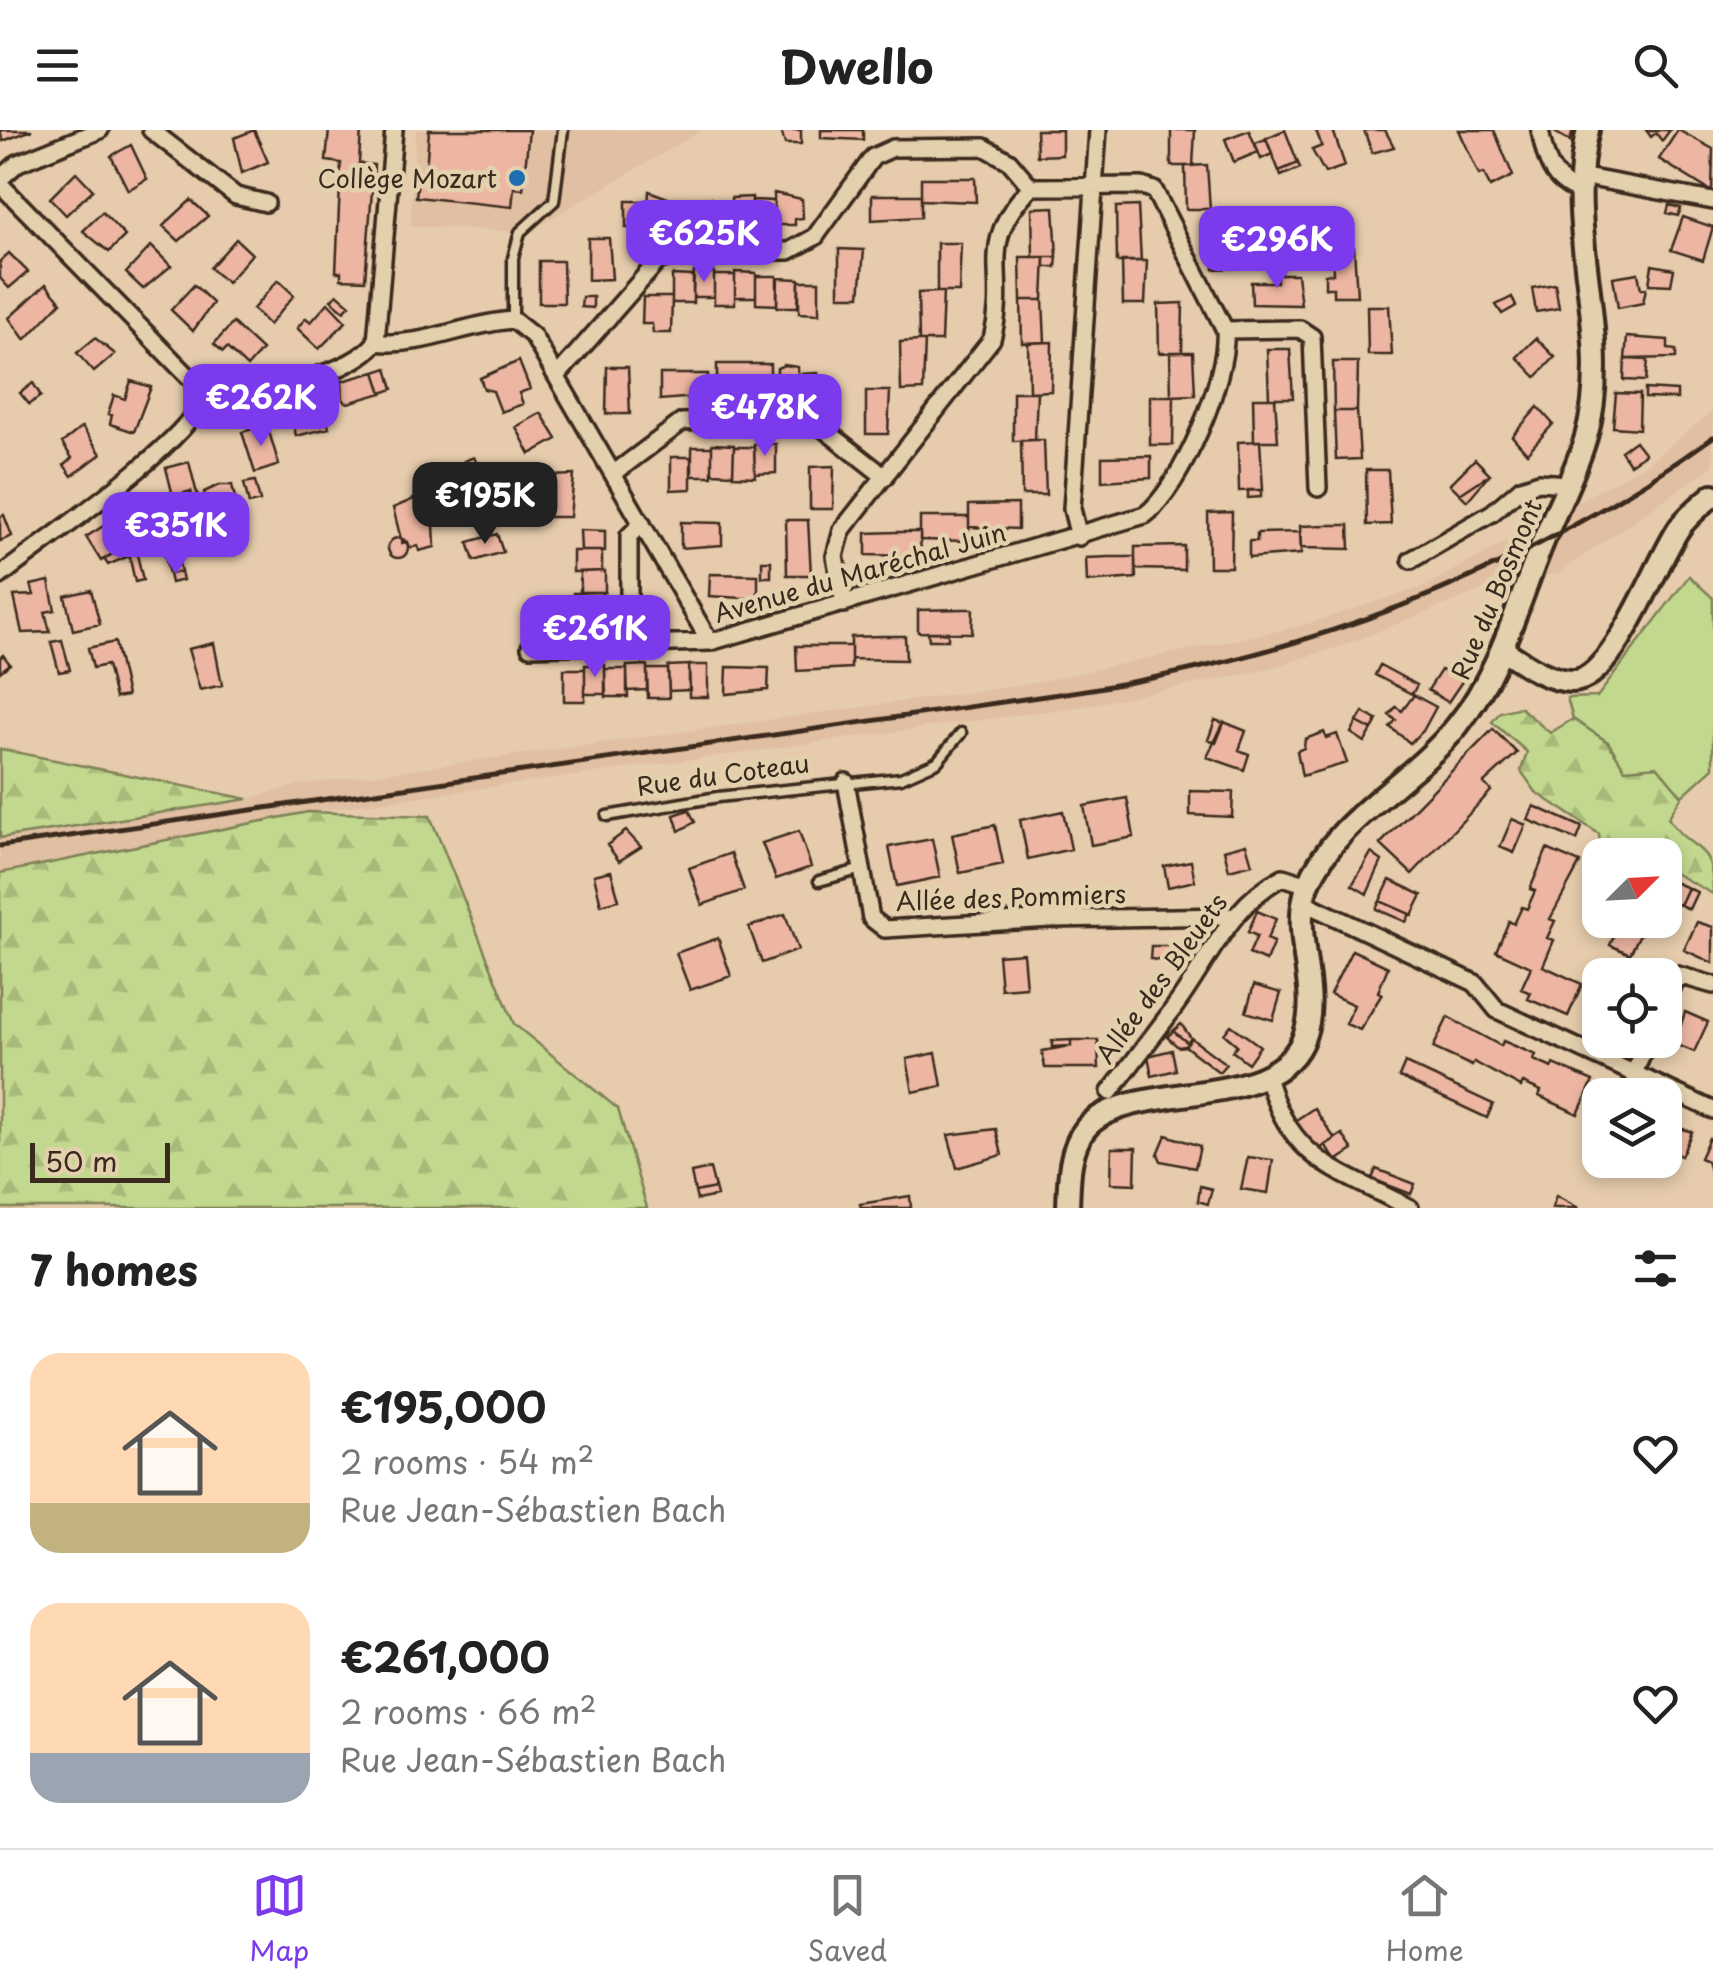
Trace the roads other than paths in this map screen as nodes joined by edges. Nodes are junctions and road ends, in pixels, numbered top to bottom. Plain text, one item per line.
1 (100, 130) edge
2 (151, 130) edge
3 (394, 130) edge
4 (564, 130) edge
5 (1098, 130) edge
6 (1540, 130) edge
7 (1588, 130) edge
8 (0, 182) edge
9 (1580, 184) junction
10 (1094, 186) junction
11 (1031, 187) junction
12 (1713, 201) edge
13 (266, 203) dead end
14 (513, 320) junction
15 (1225, 330) junction
16 (376, 342) junction
17 (557, 376) junction
18 (201, 402) junction
19 (614, 474) junction
20 (886, 477) junction
21 (1568, 484) junction
22 (1318, 488) dead end
23 (1713, 495) edge
24 (642, 523) junction
25 (1079, 537) junction
26 (1411, 560) dead end
27 (0, 576) edge
28 (844, 604) junction
29 (710, 642) junction
30 (630, 646) junction
31 (530, 647) dead end
32 (1502, 649) junction
33 (961, 734) dead end
34 (846, 782) junction
35 (607, 816) dead end
36 (862, 869) junction
37 (819, 881) dead end
38 (1306, 893) junction
39 (1233, 916) junction
40 (1682, 976) edge
41 (1713, 985) edge
42 (1640, 1058) edge
43 (1632, 1075) junction
44 (1267, 1076) junction
45 (1110, 1092) dead end
46 (1713, 1110) edge
47 (1068, 1208) edge
48 (1410, 1208) edge

1 - 8 street
2 - 13 street
3 - 16 street
4 - 14 lane
5 - 10 street
6 - 9 street
7 - 9 street, Rue du Bosmont
8 - 18 street
9 - 12 street
9 - 21 street, Rue du Bosmont
10 - 11 street
10 - 15 street
10 - 25 street
11 - 17 street
11 - 20 street
14 - 16 street
14 - 17 street, Avenue du Maréchal Juin
15 - 22 street
15 - 25 street, Avenue du Maréchal Juin
16 - 18 street
17 - 19 street, Avenue du Maréchal Juin
18 - 27 street
19 - 20 street
19 - 24 street, Avenue du Maréchal Juin
20 - 28 street
21 - 26 street
21 - 32 street, Rue du Bosmont
23 - 32 street
24 - 29 street, Avenue du Maréchal Juin
24 - 30 street
25 - 28 street, Avenue du Maréchal Juin
28 - 29 street, Avenue du Maréchal Juin
29 - 30 street
30 - 31 street
32 - 38 street, Rue du Bosmont
33 - 34 lane, Rue du Coteau
34 - 35 lane, Rue du Coteau
34 - 36 street, Allée des Pommiers
36 - 37 lane
36 - 39 street, Allée des Pommiers
38 - 39 street, Allée des Bleuets
38 - 43 street
38 - 44 street
39 - 45 street, Allée des Bleuets
40 - 41 street
42 - 43 street
43 - 46 street
44 - 47 street
44 - 48 street

